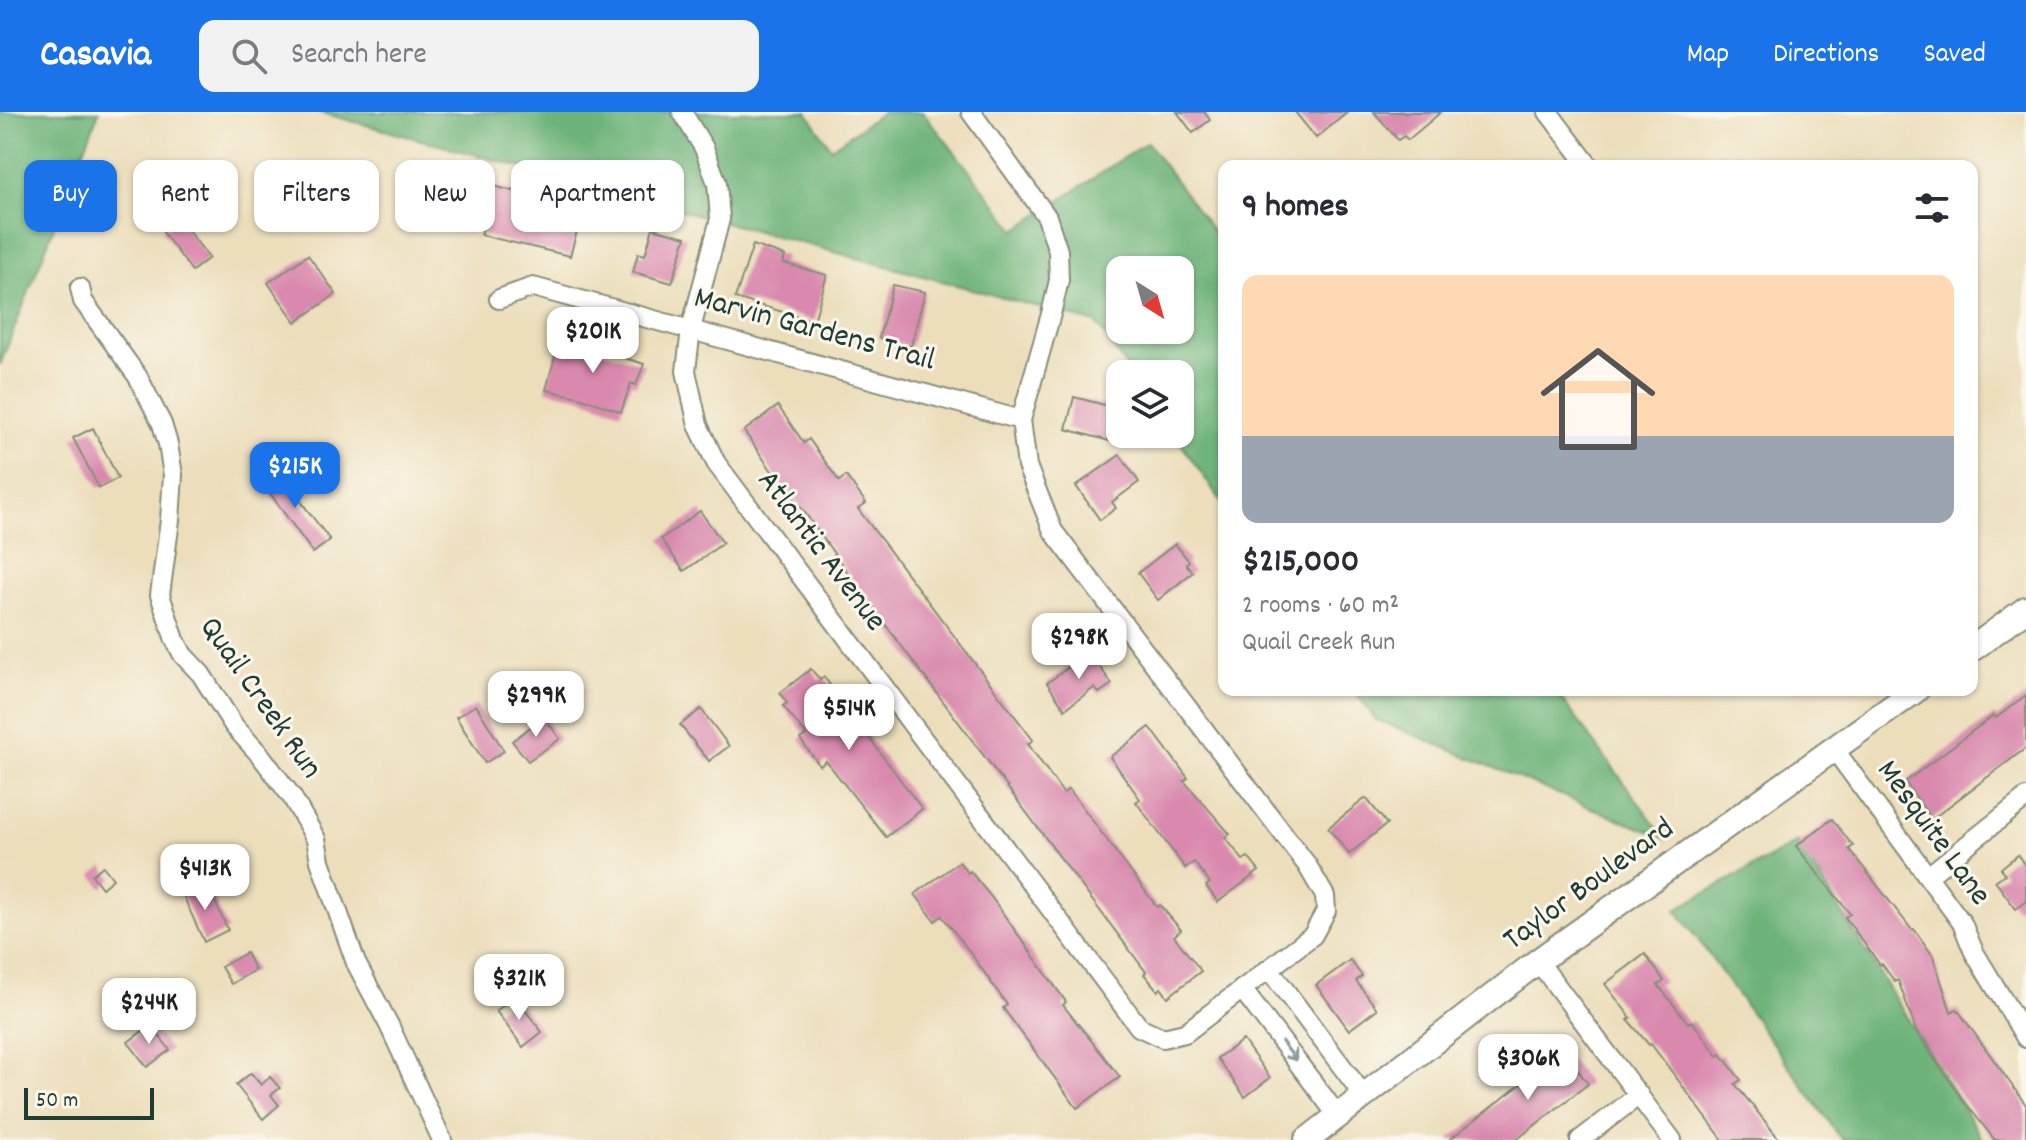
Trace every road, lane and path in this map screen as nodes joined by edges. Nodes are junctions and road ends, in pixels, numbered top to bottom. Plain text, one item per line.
1 (682, 112) edge
2 (971, 112) edge
3 (1548, 112) edge
4 (1584, 160) edge
5 (80, 288) dead end
6 (499, 299) dead end
7 (691, 329) junction
8 (1021, 420) junction
9 (2026, 609) edge
10 (1978, 645) edge
11 (1908, 696) edge
12 (1834, 749) junction
13 (2026, 798) edge
14 (1928, 876) junction
15 (1538, 961) junction
16 (1269, 969) junction
17 (1242, 989) junction
18 (2026, 1038) edge
19 (1639, 1095) junction
20 (1364, 1096) junction
21 (1338, 1116) junction
22 (442, 1140) edge
23 (1307, 1140) edge
24 (1580, 1140) edge
25 (1672, 1140) edge

1 - 7 street, Atlantic Avenue
2 - 8 street
3 - 4 street
5 - 22 street, Quail Creek Run
6 - 7 street, Marvin Gardens Trail
7 - 8 street, Marvin Gardens Trail
7 - 17 street, Atlantic Avenue
8 - 16 street
9 - 10 street
11 - 12 street, Taylor Boulevard
12 - 14 street, Mesquite Lane
12 - 15 street, Taylor Boulevard
13 - 14 street
14 - 18 street, Mesquite Lane
15 - 19 street
15 - 20 street, Taylor Boulevard
16 - 17 street
16 - 20 street
17 -> 21 street
19 - 24 street
19 - 25 street
20 - 21 street, Taylor Boulevard
21 - 23 street, Taylor Boulevard

